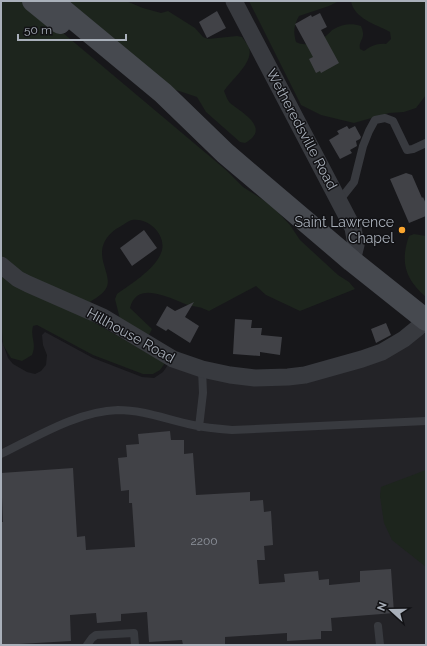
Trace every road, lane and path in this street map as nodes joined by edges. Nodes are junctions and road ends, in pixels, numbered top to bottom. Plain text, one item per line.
1 (33, 1) edge
2 (52, 1) edge
3 (234, 1) edge
4 (426, 143) edge
5 (225, 153) junction
6 (339, 201) junction
7 (352, 261) junction
8 (1, 265) edge
9 (426, 321) edge
10 (202, 369) junction
11 (426, 421) edge
12 (199, 427) junction
13 (1, 454) edge
14 (378, 626) dead end
15 (87, 645) edge
16 (135, 645) edge
17 (380, 645) edge

1 - 5 main road
2 - 5 main road
3 - 6 street, Wetheredsville Road
4 - 6 lane
5 - 7 main road
6 - 7 street, Wetheredsville Road
7 - 9 main road
8 - 10 street, Hillhouse Road
9 - 10 street, Hillhouse Road
10 - 12 lane
11 - 12 lane
12 - 13 lane
14 - 17 lane
15 - 16 lane

